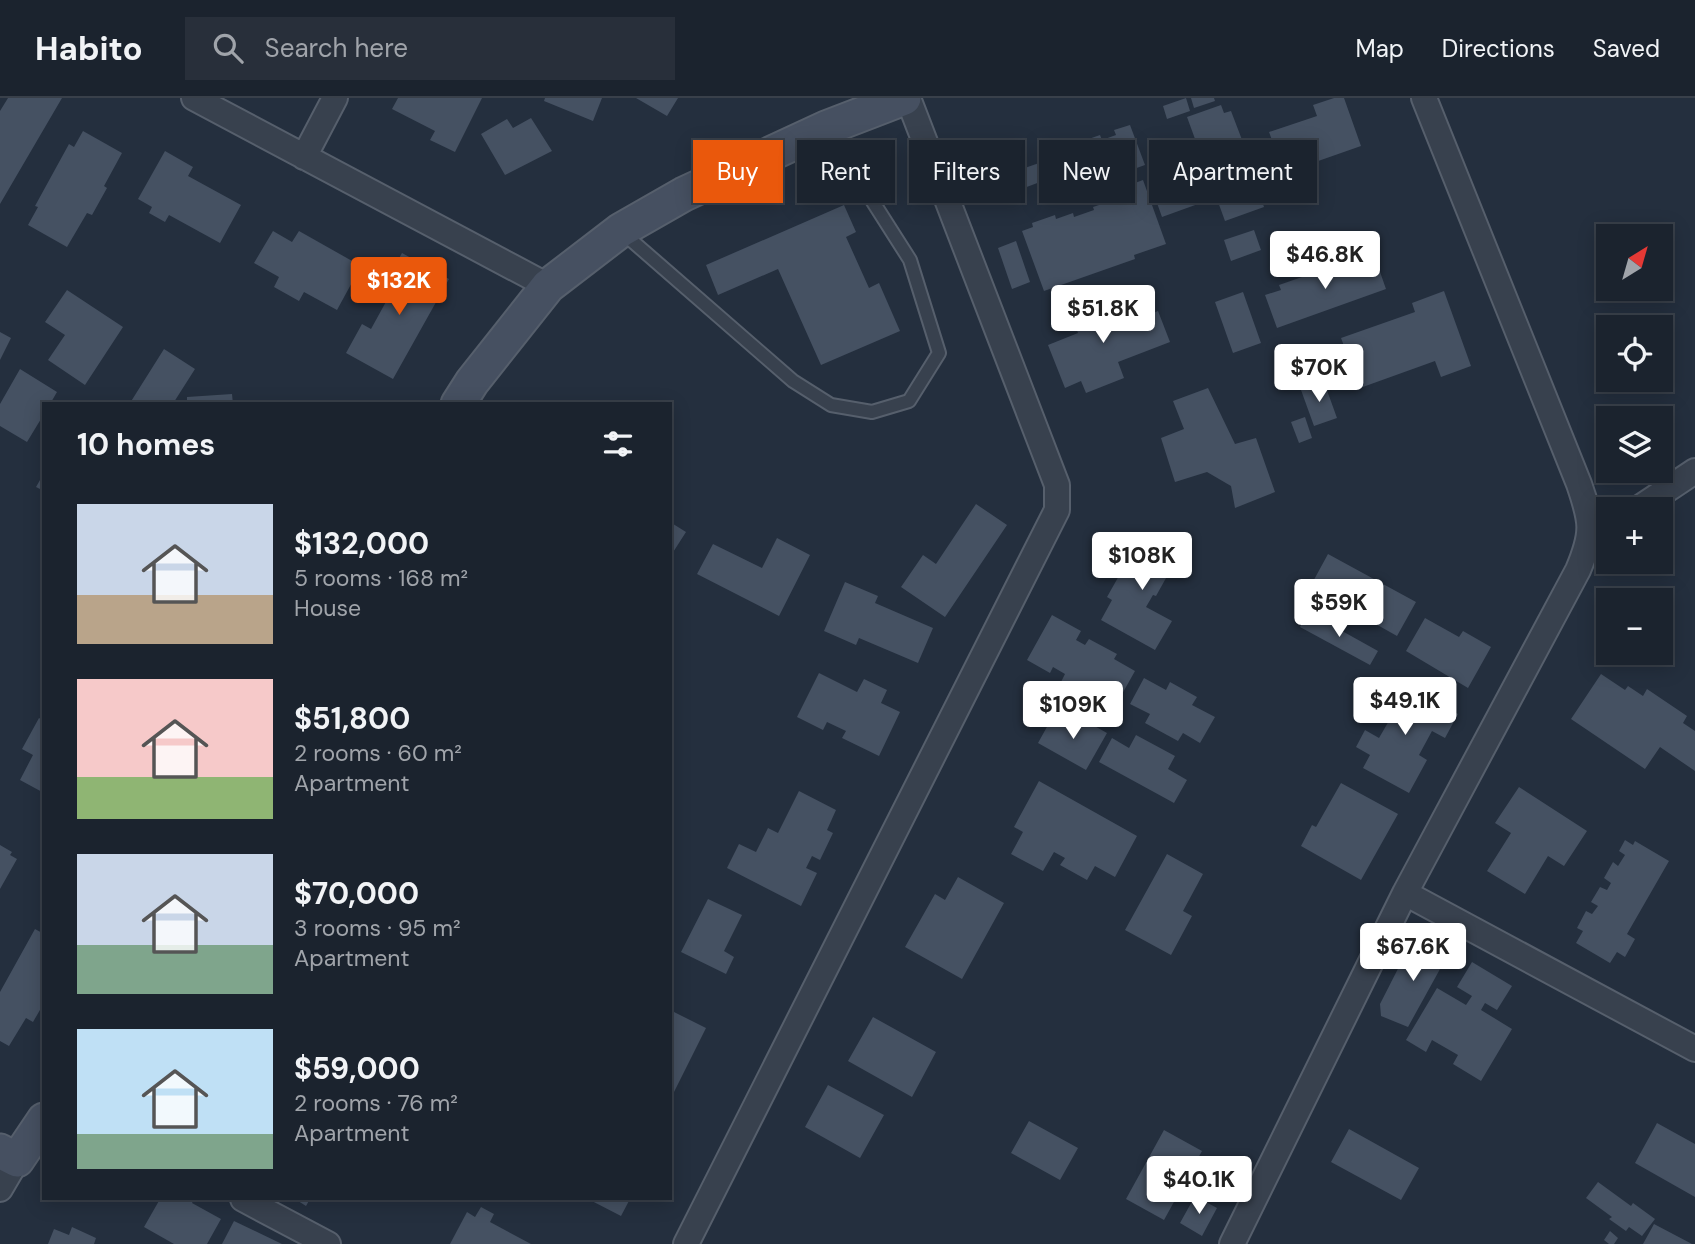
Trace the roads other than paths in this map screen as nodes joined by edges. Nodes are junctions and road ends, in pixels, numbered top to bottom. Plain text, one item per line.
1 (194, 98) edge
2 (335, 98) edge
3 (906, 98) edge
4 (1424, 98) edge
5 (826, 128) junction
6 (304, 157) junction
7 (621, 230) junction
8 (548, 286) junction
9 (459, 402) edge
10 (1695, 471) edge
11 (1656, 497) edge
12 (1596, 529) edge
13 (1596, 541) edge
14 (1405, 893) junction
15 (1695, 1049) edge
16 (42, 1122) edge
17 (9, 1156) edge
18 (0, 1189) edge
19 (245, 1200) edge
20 (328, 1244) edge
21 (686, 1244) edge
22 (1232, 1244) edge

1 - 6 street
2 - 6 street
3 - 5 street
3 - 21 street
4 - 12 street
5 - 7 street
5 - 7 lane
6 - 8 street
7 - 8 street
8 - 9 street
10 - 11 street
13 - 14 street
14 - 15 street
14 - 22 street
16 - 17 street
17 - 18 street
19 - 20 street

